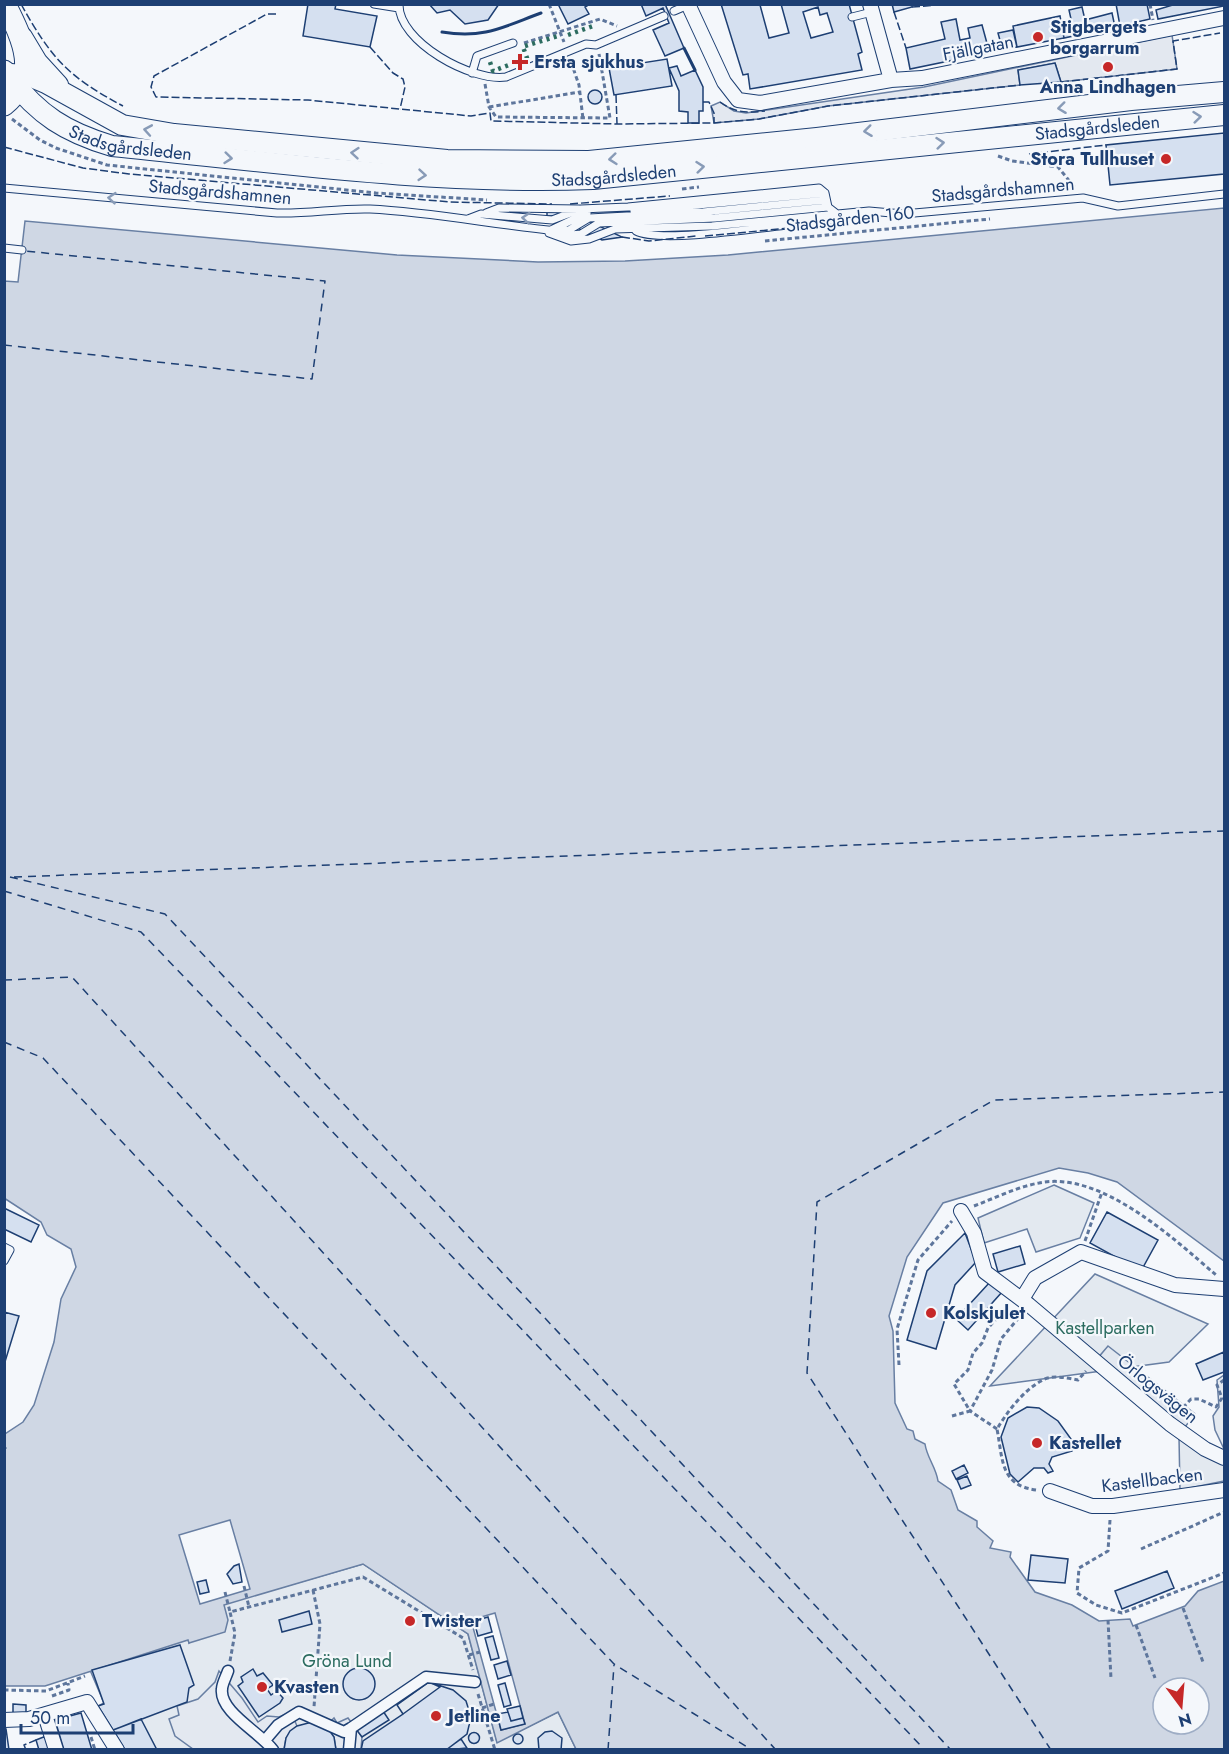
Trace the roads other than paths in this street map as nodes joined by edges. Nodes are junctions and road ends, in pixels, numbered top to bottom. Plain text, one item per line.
1 (5, 4) edge
2 (374, 4) edge
3 (688, 5) edge
4 (399, 6) edge
5 (871, 8) edge
6 (674, 12) dead end
7 (664, 16) dead end
8 (852, 16) dead end
9 (1224, 18) edge
10 (18, 31) junction
11 (513, 43) road end
12 (472, 73) junction
13 (891, 80) junction
14 (11, 82) edge
15 (1224, 92) edge
16 (65, 94) junction
17 (1224, 115) edge
18 (4, 188) edge
19 (1224, 194) edge
20 (826, 200) junction
21 (581, 209) junction
22 (481, 214) junction
23 (837, 214) junction
24 (467, 219) junction
25 (540, 229) junction
26 (557, 236) junction
27 (4, 248) edge
28 (21, 250) dead end
29 (961, 1211) road end
30 (4, 1248) edge
31 (4, 1261) edge
32 (1224, 1290) edge
33 (1023, 1300) junction
34 (1224, 1458) edge
35 (1224, 1490) edge
36 (1050, 1491) road end
37 (228, 1671) road end
38 (476, 1682) road end
39 (45, 1714) junction
40 (4, 1720) edge
41 (347, 1730) junction
42 (266, 1739) junction
43 (56, 1749) edge
44 (117, 1749) edge
45 (273, 1749) edge
46 (350, 1749) edge

1 - 10 main road
2 - 4 lane
3 - 6 lane
3 - 13 street, Fjällgatan
4 - 12 lane
5 - 8 lane
5 - 13 street
7 - 12 lane
9 - 13 street, Fjällgatan
10 - 14 main road
10 - 16 main road
11 - 12 lane
14 - 16 main road, Stadsgårdsleden
14 -> 17 main road, Stadsgårdsleden
15 -> 16 main road, Stadsgårdsleden
24 -> 18 lane, Stadsgårdshamnen
19 - 23 lane, Stadsgårdshamnen
20 - 21 lane
20 - 23 lane
20 - 25 lane, Stadsgårdshamnen
20 - 26 lane
21 - 22 lane
21 -> 22 lane
22 - 24 lane
23 - 26 lane, Stadsgårdshamnen
24 - 25 lane, Stadsgårdshamnen
25 - 26 lane, Stadsgårdshamnen
27 - 28 lane
29 - 33 street, Örlogsvägen
30 - 31 lane
32 - 33 street
33 - 34 street, Örlogsvägen
35 - 36 street, Kastellbacken
37 - 42 street
38 - 41 street
39 - 40 street
39 - 43 street
39 - 44 street
41 - 42 street
41 - 46 street
42 - 45 street

